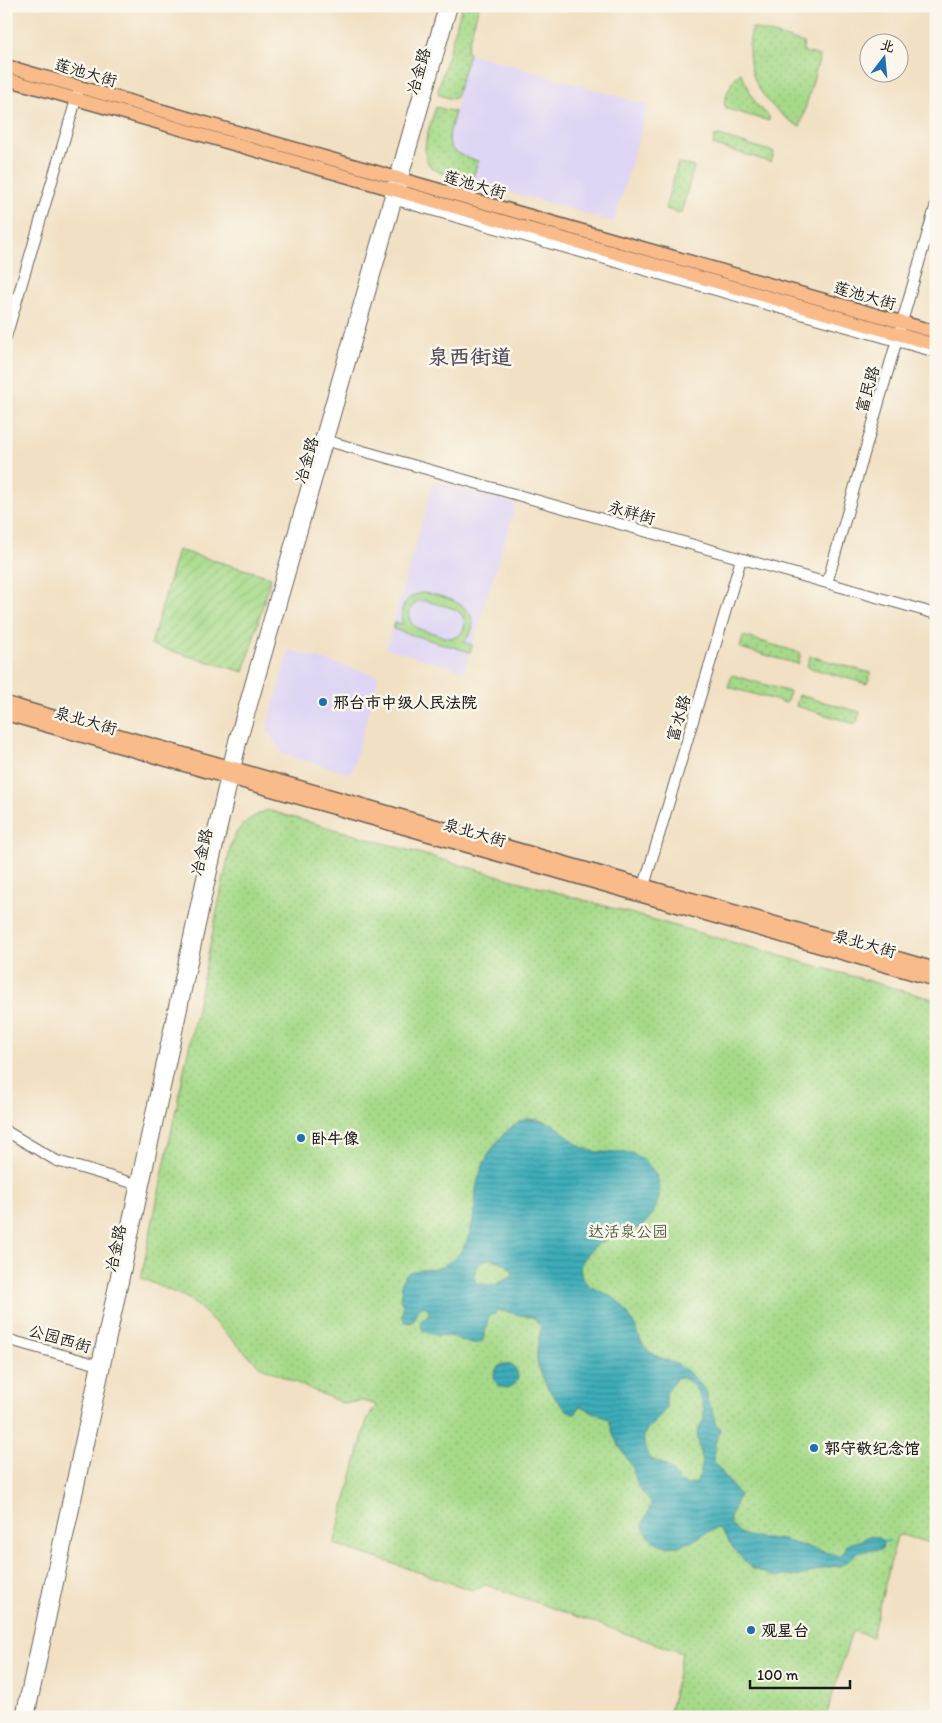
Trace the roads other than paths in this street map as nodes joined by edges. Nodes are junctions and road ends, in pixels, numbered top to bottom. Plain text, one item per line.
1 (444, 6) edge
2 (452, 6) edge
3 (6, 66) edge
4 (6, 79) edge
5 (78, 93) junction
6 (397, 188) junction
7 (936, 204) edge
8 (936, 229) edge
9 (936, 332) edge
10 (902, 333) junction
11 (6, 338) edge
12 (936, 345) edge
13 (936, 352) edge
14 (324, 440) junction
15 (741, 558) junction
16 (830, 584) junction
17 (936, 614) edge
18 (6, 703) edge
19 (6, 714) edge
20 (230, 773) junction
21 (644, 886) junction
22 (936, 969) edge
23 (936, 980) edge
24 (6, 1131) edge
25 (136, 1184) junction
26 (6, 1339) edge
27 (101, 1366) junction
28 (21, 1717) edge
29 (29, 1717) edge

1 - 6 street, 冶金路
2 - 6 street, 冶金路
3 - 5 main road, 莲池大街
4 - 5 main road, 莲池大街
5 - 6 main road, 莲池大街
5 - 11 street
6 - 10 main road, 莲池大街
6 - 14 street, 冶金路
7 - 10 street, 富民路
8 - 10 street, 富民路
9 - 10 main road, 莲池大街
10 - 12 main road, 莲池大街
10 - 13 street
10 - 16 street, 富民路
14 - 15 street, 永祥街
14 - 20 street, 冶金路
15 - 16 street, 永祥街
15 - 21 street, 富水路
16 - 17 street, 永祥街
18 - 20 main road, 泉北大街
19 - 20 main road, 泉北大街
20 - 21 main road, 泉北大街
20 - 23 main road, 泉北大街
20 - 25 street, 冶金路
20 - 27 street, 冶金路
21 - 22 main road, 泉北大街
24 - 25 street
25 - 27 street, 冶金路
26 - 27 street, 公园西街
27 - 28 street, 冶金路
27 - 29 street, 冶金路

